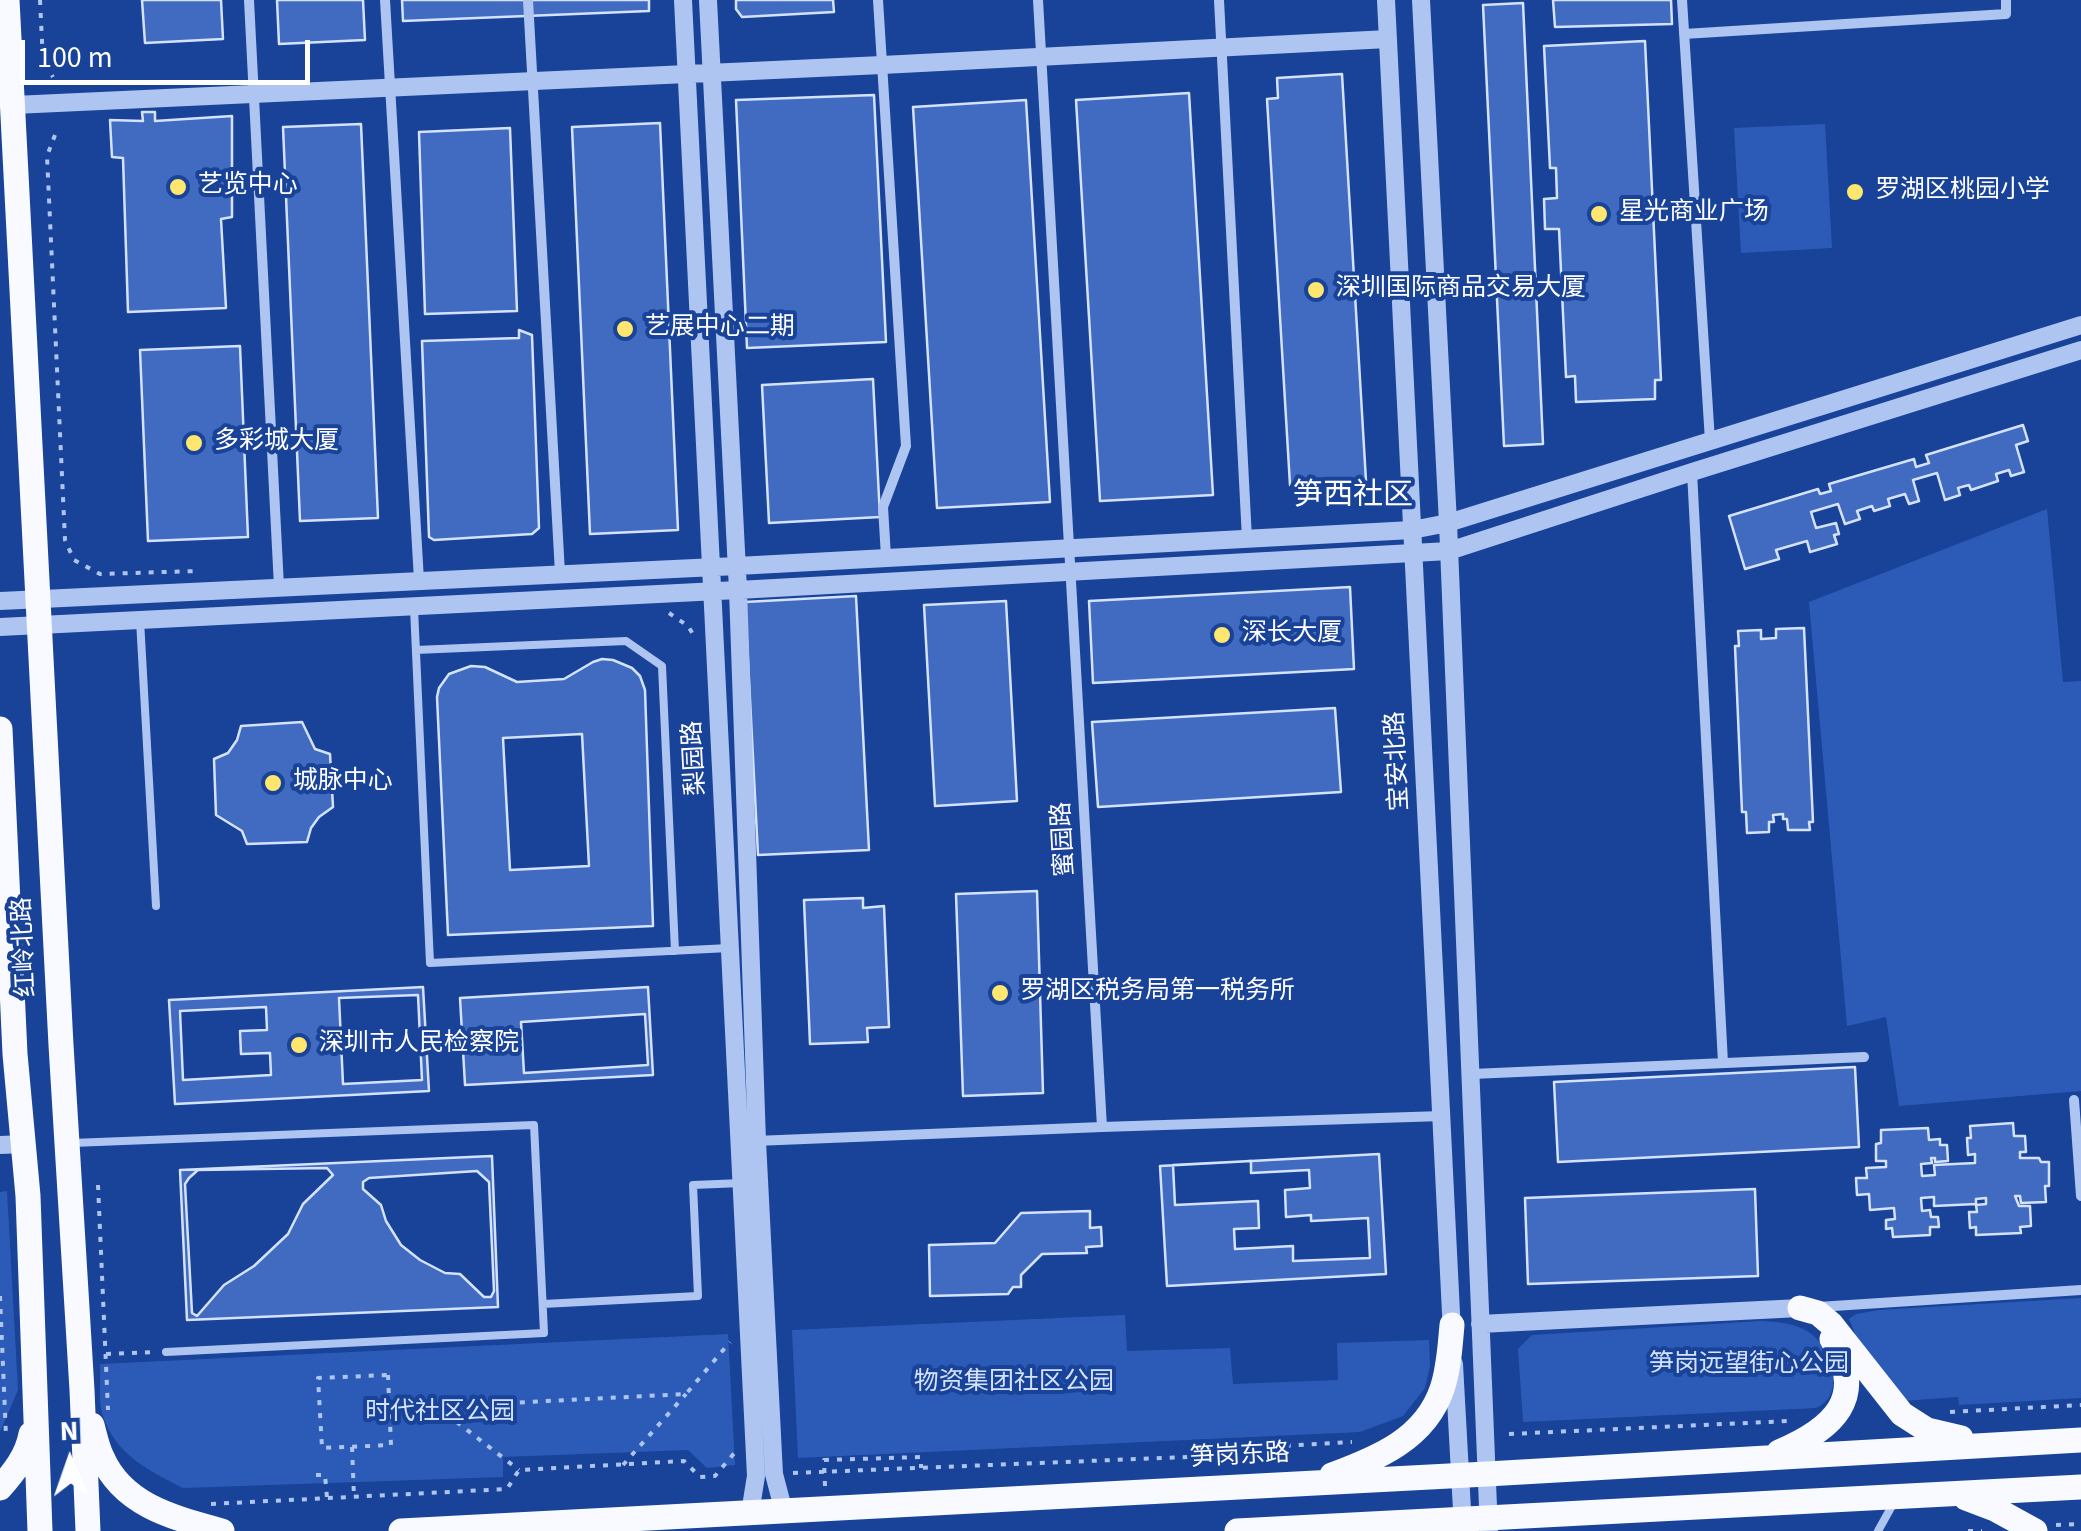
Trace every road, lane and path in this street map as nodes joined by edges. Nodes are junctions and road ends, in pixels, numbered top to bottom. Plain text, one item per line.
1 (8, 0) edge
2 (40, 0) edge
3 (249, 0) edge
4 (385, 0) edge
5 (528, 0) edge
6 (683, 0) edge
7 (708, 0) edge
8 (878, 0) edge
9 (1038, 0) edge
10 (1219, 0) edge
11 (1386, 0) edge
12 (1421, 0) edge
13 (1682, 0) edge
14 (2006, 0) edge
15 (1684, 34) junction
16 (1388, 39) junction
17 (1222, 47) junction
18 (1041, 56) junction
19 (882, 65) junction
20 (712, 72) junction
21 (686, 73) junction
22 (52, 77) dead end
23 (533, 81) junction
24 (390, 88) junction
25 (254, 94) junction
26 (14, 104) junction
27 (55, 135) dead end
28 (2081, 324) edge
29 (2081, 350) edge
30 (1710, 441) junction
31 (1692, 472) junction
32 (1448, 523) junction
33 (1412, 530) junction
34 (1247, 538) junction
35 (1067, 548) junction
36 (1449, 552) junction
37 (1413, 554) junction
38 (886, 557) junction
39 (736, 566) junction
40 (712, 567) junction
41 (208, 571) dead end
42 (1070, 572) junction
43 (560, 573) junction
44 (419, 580) junction
45 (279, 587) junction
46 (738, 590) junction
47 (714, 592) junction
48 (39, 598) junction
49 (0, 601) edge
50 (414, 606) junction
51 (140, 620) junction
52 (41, 625) junction
53 (0, 627) edge
54 (416, 650) junction
55 (0, 728) edge
56 (156, 906) dead end
57 (729, 948) junction
58 (674, 951) junction
59 (1864, 1057) dead end
60 (1723, 1063) junction
61 (1472, 1074) junction
62 (2074, 1100) dead end
63 (1442, 1116) junction
64 (1102, 1127) junction
65 (748, 1142) junction
66 (67, 1144) junction
67 (12, 1145) edge
68 (742, 1183) junction
69 (98, 1185) dead end
70 (2081, 1196) edge
71 (2081, 1290) edge
72 (0, 1296) edge
73 (543, 1304) junction
74 (1800, 1308) junction
75 (1480, 1324) junction
76 (1452, 1325) junction
77 (166, 1352) joint
78 (106, 1354) junction
79 (733, 1358) dead end
80 (82, 1390) junction
81 (36, 1394) junction
82 (686, 1394) junction
83 (2081, 1405) edge
84 (436, 1406) junction
85 (390, 1408) junction
86 (1938, 1412) dead end
87 (108, 1419) dead end
88 (1802, 1420) dead end
89 (1518, 1433) junction
90 (1509, 1434) dead end
91 (6, 1435) dead end
92 (2081, 1440) edge
93 (1364, 1442) dead end
94 (1516, 1442) dead end
95 (1989, 1445) junction
96 (352, 1447) junction
97 (736, 1452) dead end
98 (1766, 1457) junction
99 (824, 1460) dead end
100 (622, 1465) junction
101 (921, 1468) junction
102 (519, 1470) junction
103 (793, 1474) dead end
104 (1487, 1474) junction
105 (316, 1475) dead end
106 (1459, 1475) junction
107 (1311, 1483) junction
108 (2081, 1487) edge
109 (0, 1488) edge
110 (1957, 1494) junction
111 (354, 1497) junction
112 (326, 1498) junction
113 (1896, 1498) junction
114 (196, 1504) dead end
115 (784, 1512) junction
116 (750, 1513) junction
117 (1607, 1513) junction
118 (2081, 1524) edge
119 (1462, 1525) edge
120 (1488, 1525) edge
121 (2044, 1528) edge
122 (1320, 1529) edge
123 (40, 1531) edge
124 (88, 1531) edge
125 (222, 1531) edge
126 (401, 1531) edge
127 (1237, 1531) edge
128 (1562, 1531) edge
129 (1878, 1531) edge
130 (1968, 1531) edge
131 (1982, 1531) edge

1 - 26 main road, 红岭北路
2 - 22 path
3 - 25 street
4 - 24 street
5 - 23 street
6 - 21 street, 梨园路
7 - 20 street, 梨园路
8 - 19 street
9 - 18 street, 蜜园路
10 - 17 street
11 - 16 street, 宝安北路
12 - 32 street
13 - 15 street
14 - 15 street
15 - 30 street
16 - 17 street
16 - 33 street, 宝安北路
17 - 18 street
17 - 34 street
18 - 19 street
18 - 35 street, 蜜园路
19 - 20 street
19 - 38 street
20 - 21 street
20 - 39 street, 梨园路
21 - 23 street
21 - 40 street, 梨园路
23 - 24 street
23 - 43 street
24 - 25 street
24 - 44 street
25 - 26 street
25 - 45 street
26 - 48 main road, 红岭北路
27 - 41 path
28 - 30 street
29 - 31 street
30 - 32 street
31 - 36 street
31 - 60 street
32 - 33 street
32 - 36 street
33 - 34 street
33 - 37 street, 宝安北路
34 - 35 street
35 - 38 street
35 - 42 street, 蜜园路
36 - 37 street
36 - 61 street
37 - 42 street
37 - 63 street, 宝安北路
38 - 39 street
39 - 40 street
39 - 46 street, 梨园路
40 - 43 street
40 - 47 street, 梨园路
42 - 46 street
42 - 64 street, 蜜园路
43 - 44 street
44 - 45 street
45 - 48 street
46 - 47 street
46 - 65 street, 梨园路
47 - 50 street
47 - 57 street, 梨园路
48 - 49 street
48 - 52 main road, 红岭北路
50 - 51 street
50 - 54 lane
51 - 52 street
51 - 56 lane
52 - 53 street
52 - 66 main road, 红岭北路
54 - 58 lane
54 - 58 lane
55 - 67 main road
57 - 58 lane
57 - 65 street, 梨园路
59 - 60 street
60 - 61 street
61 - 75 street
62 - 70 street
63 - 64 street
63 - 76 street, 宝安北路
64 - 65 street
65 - 68 street, 梨园路
65 - 115 street, 梨园路
66 - 73 lane
66 - 80 main road, 红岭北路
67 - 81 main road
68 - 73 lane
68 - 116 street, 梨园路
69 - 78 path
71 - 74 street
72 - 91 path
73 - 77 lane
74 - 75 street
74 - 95 main road
74 - 98 main road
75 - 104 street
76 - 106 street, 宝安北路
76 - 107 main road
77 - 78 path
78 - 87 path
79 - 82 path
80 - 124 main road, 红岭北路
80 - 125 main road
81 - 109 main road
81 - 123 main road
82 - 84 path
82 - 100 path
83 - 86 path
84 - 85 path
84 - 102 path
85 - 96 path
85 - 96 path
88 - 89 path
89 - 90 path
89 - 94 path
92 - 95 main road, 笋岗东路
93 - 101 path
95 - 98 main road, 笋岗东路
96 - 111 path
97 - 100 path
98 - 104 main road, 笋岗东路
99 - 101 path
100 - 102 path
101 - 103 path
102 - 111 path
104 - 106 main road, 笋岗东路
104 - 120 street
105 - 112 path
106 - 107 main road, 笋岗东路
106 - 119 street, 宝安北路
107 - 115 main road, 笋岗东路
108 - 110 main road
110 - 113 main road
110 - 121 main road
111 - 112 path
112 - 114 path
113 - 117 main road
113 - 129 lane
115 - 116 main road, 笋岗东路
116 - 126 main road, 笋岗东路
117 - 120 main road
117 - 128 main road
118 - 121 path
119 - 120 main road
119 - 122 main road
122 - 127 main road
130 - 131 path

